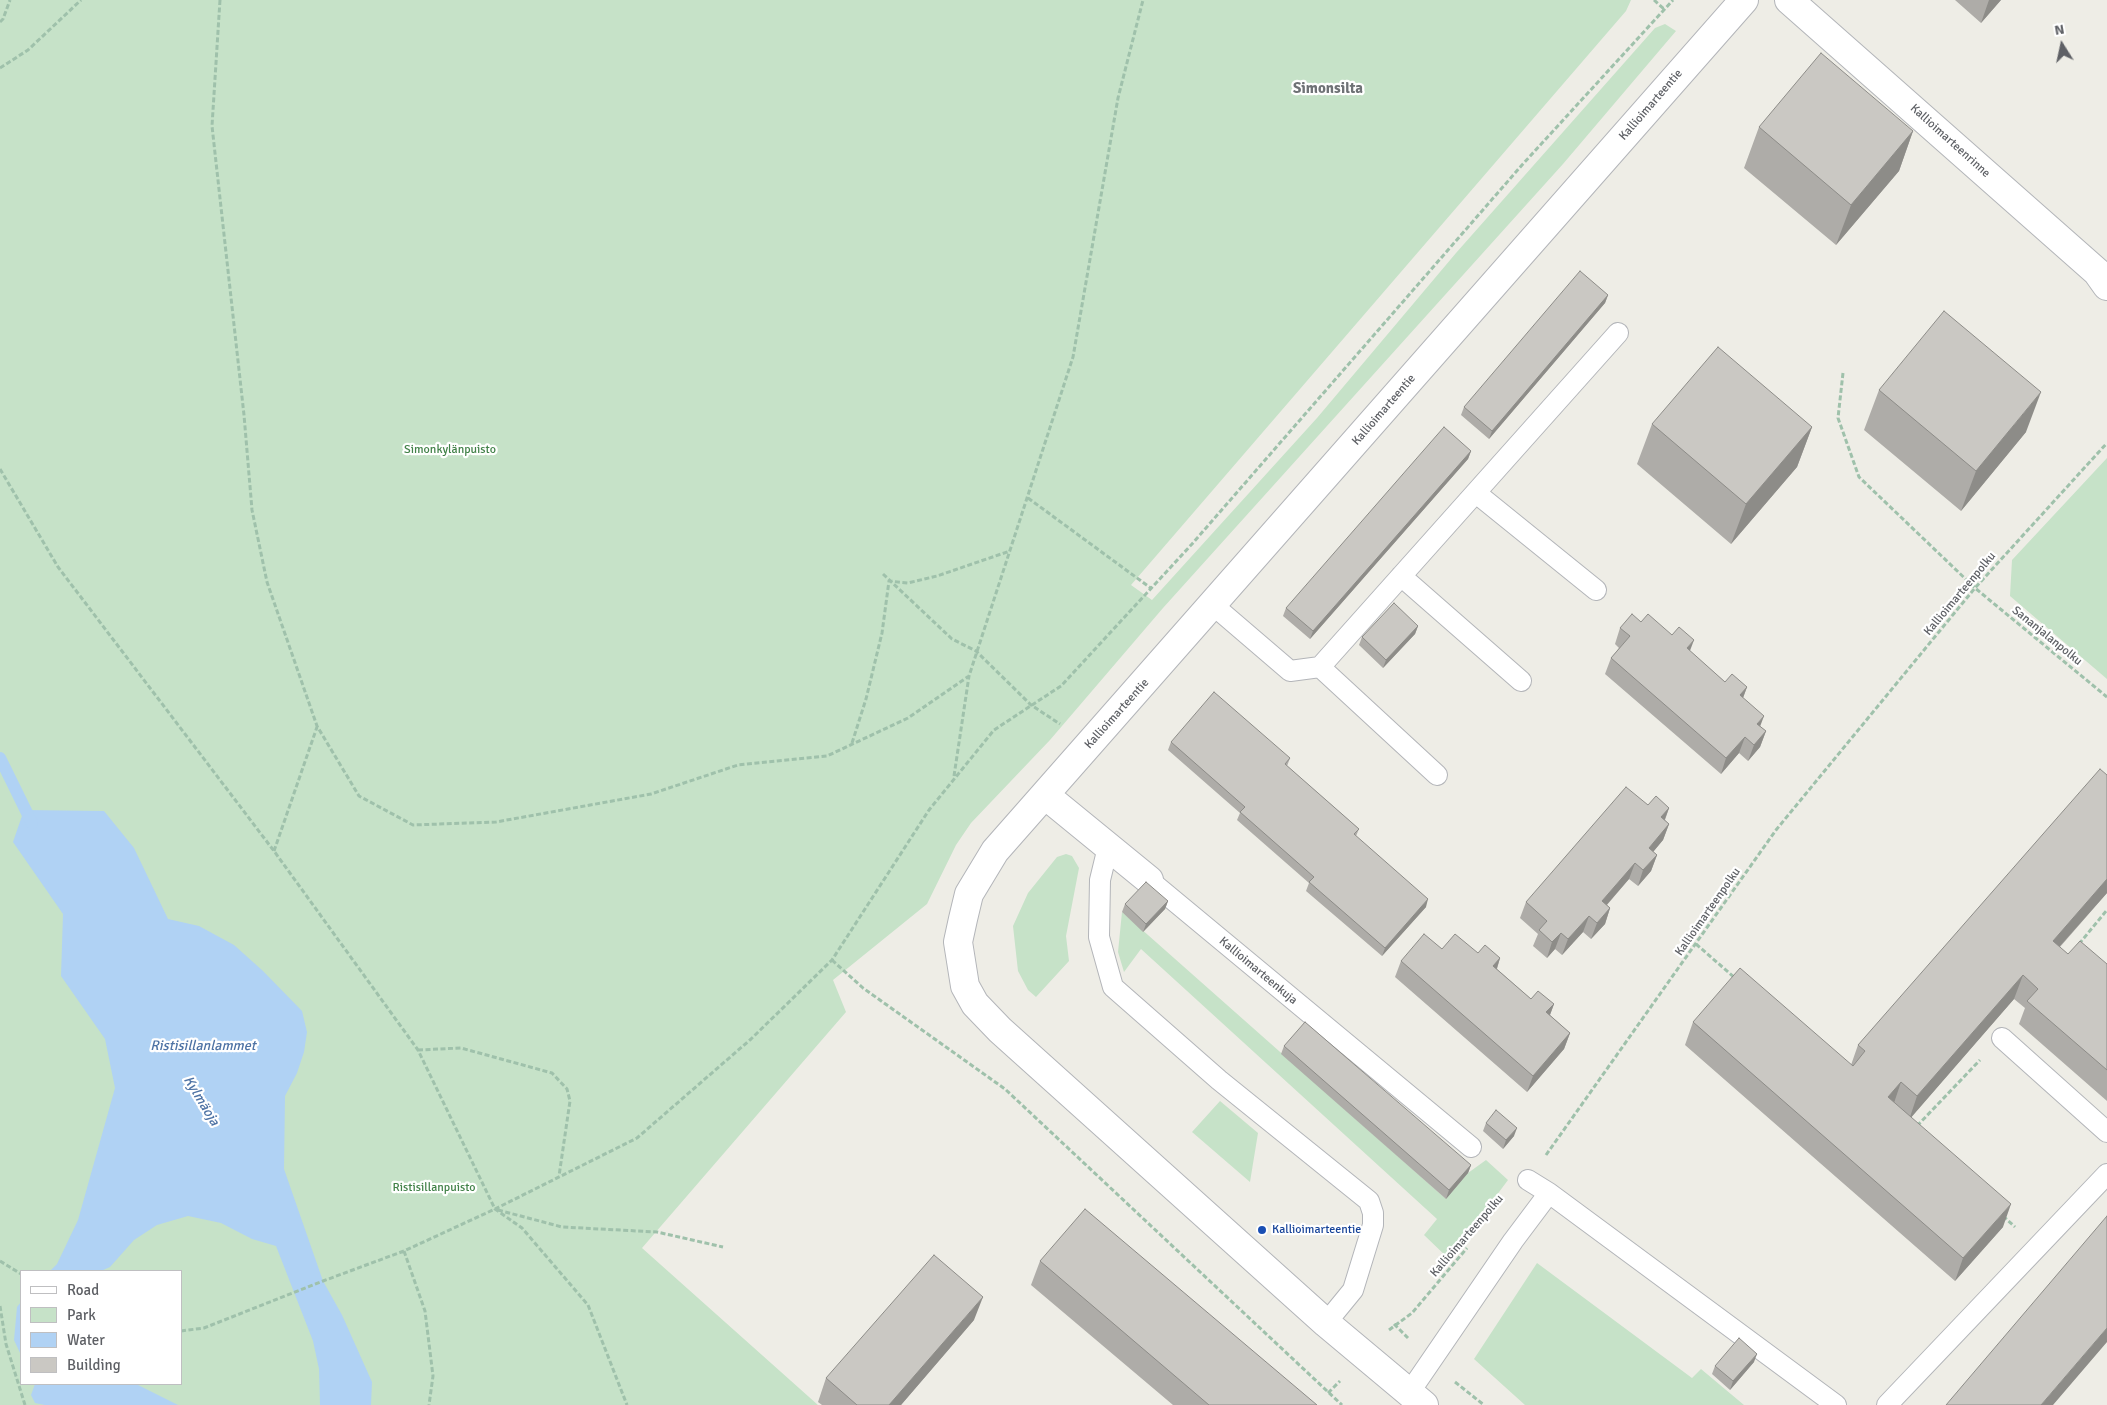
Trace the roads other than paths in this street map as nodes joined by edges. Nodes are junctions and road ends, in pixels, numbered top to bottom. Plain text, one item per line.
1 (1744, 0) edge
2 (1789, 0) edge
3 (2107, 286) edge
4 (1618, 333) dead end
5 (1476, 493) junction
6 (1401, 576) junction
7 (1596, 590) dead end
8 (1213, 605) junction
9 (1320, 667) junction
10 (1521, 681) dead end
11 (1437, 774) dead end
12 (1045, 795) junction
13 (1108, 847) junction
14 (1149, 880) joint
15 (2002, 1038) road end
16 (2107, 1132) edge
17 (1471, 1147) dead end
18 (2107, 1174) edge
19 (1528, 1180) road end
20 (1549, 1193) junction
21 (1326, 1323) junction
22 (1417, 1399) edge
23 (1836, 1405) edge
24 (1887, 1405) edge

1 - 8 street, Kallioimarteentie
2 - 3 street, Kallioimarteenrinne
4 - 5 lane
5 - 6 lane
5 - 7 lane
6 - 9 lane
6 - 10 lane
8 - 9 lane
8 - 12 street, Kallioimarteentie
9 - 11 lane
12 - 13 street, Kallioimarteenkuja
12 - 21 street, Kallioimarteentie
13 - 14 street, Kallioimarteenkuja
13 - 21 lane
14 - 17 lane, Kallioimarteenkuja
15 - 16 lane
18 - 24 lane
19 - 20 lane
20 - 22 lane
20 - 23 lane
21 - 22 street, Kallioimarteentie

